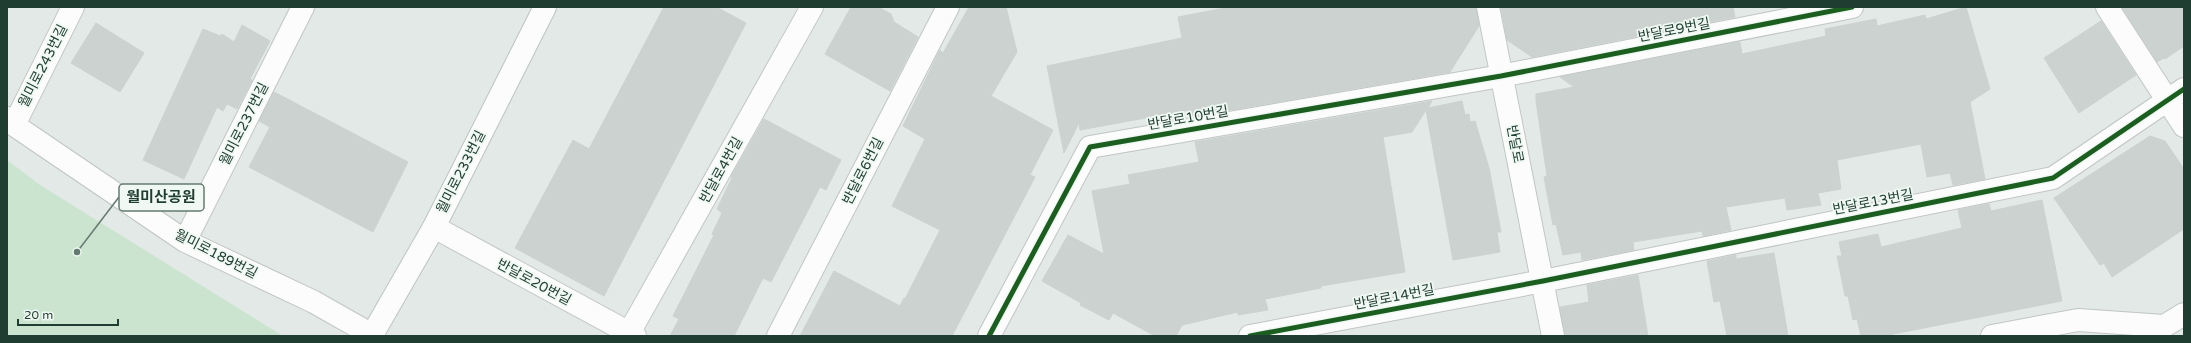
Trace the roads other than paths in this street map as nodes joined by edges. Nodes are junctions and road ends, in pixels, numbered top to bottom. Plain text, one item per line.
1 (73, 7) edge
2 (303, 7) edge
3 (545, 7) edge
4 (812, 7) edge
5 (1488, 7) edge
6 (1852, 7) edge
7 (2107, 7) edge
8 (943, 9) edge
9 (1501, 76) junction
10 (2176, 95) edge
11 (10, 121) edge
12 (2184, 126) edge
13 (434, 227) junction
14 (185, 241) junction
15 (1543, 281) junction
16 (2184, 314) edge
17 (2156, 331) edge
18 (632, 334) edge
19 (373, 335) edge
20 (778, 336) edge
21 (989, 336) edge
22 (1250, 336) edge
23 (1553, 336) edge
24 (1992, 336) edge

1 - 11 street, 월미로243번길
2 - 14 street, 월미로237번길
3 - 13 street, 월미로233번길
4 - 18 street, 반달로4번길
5 - 9 street, 반달로
6 - 9 street, 반달로9번길
7 - 10 street
8 - 20 street, 반달로6번길
9 - 15 street, 반달로
9 - 21 street, 반달로10번길
10 - 12 street
10 - 15 street, 반달로13번길
11 - 14 street, 월미로189번길
13 - 18 street, 반달로20번길
13 - 19 street, 월미로233번길
14 - 19 street, 월미로189번길
15 - 22 street, 반달로14번길
15 - 23 street
16 - 17 street
17 - 24 street

